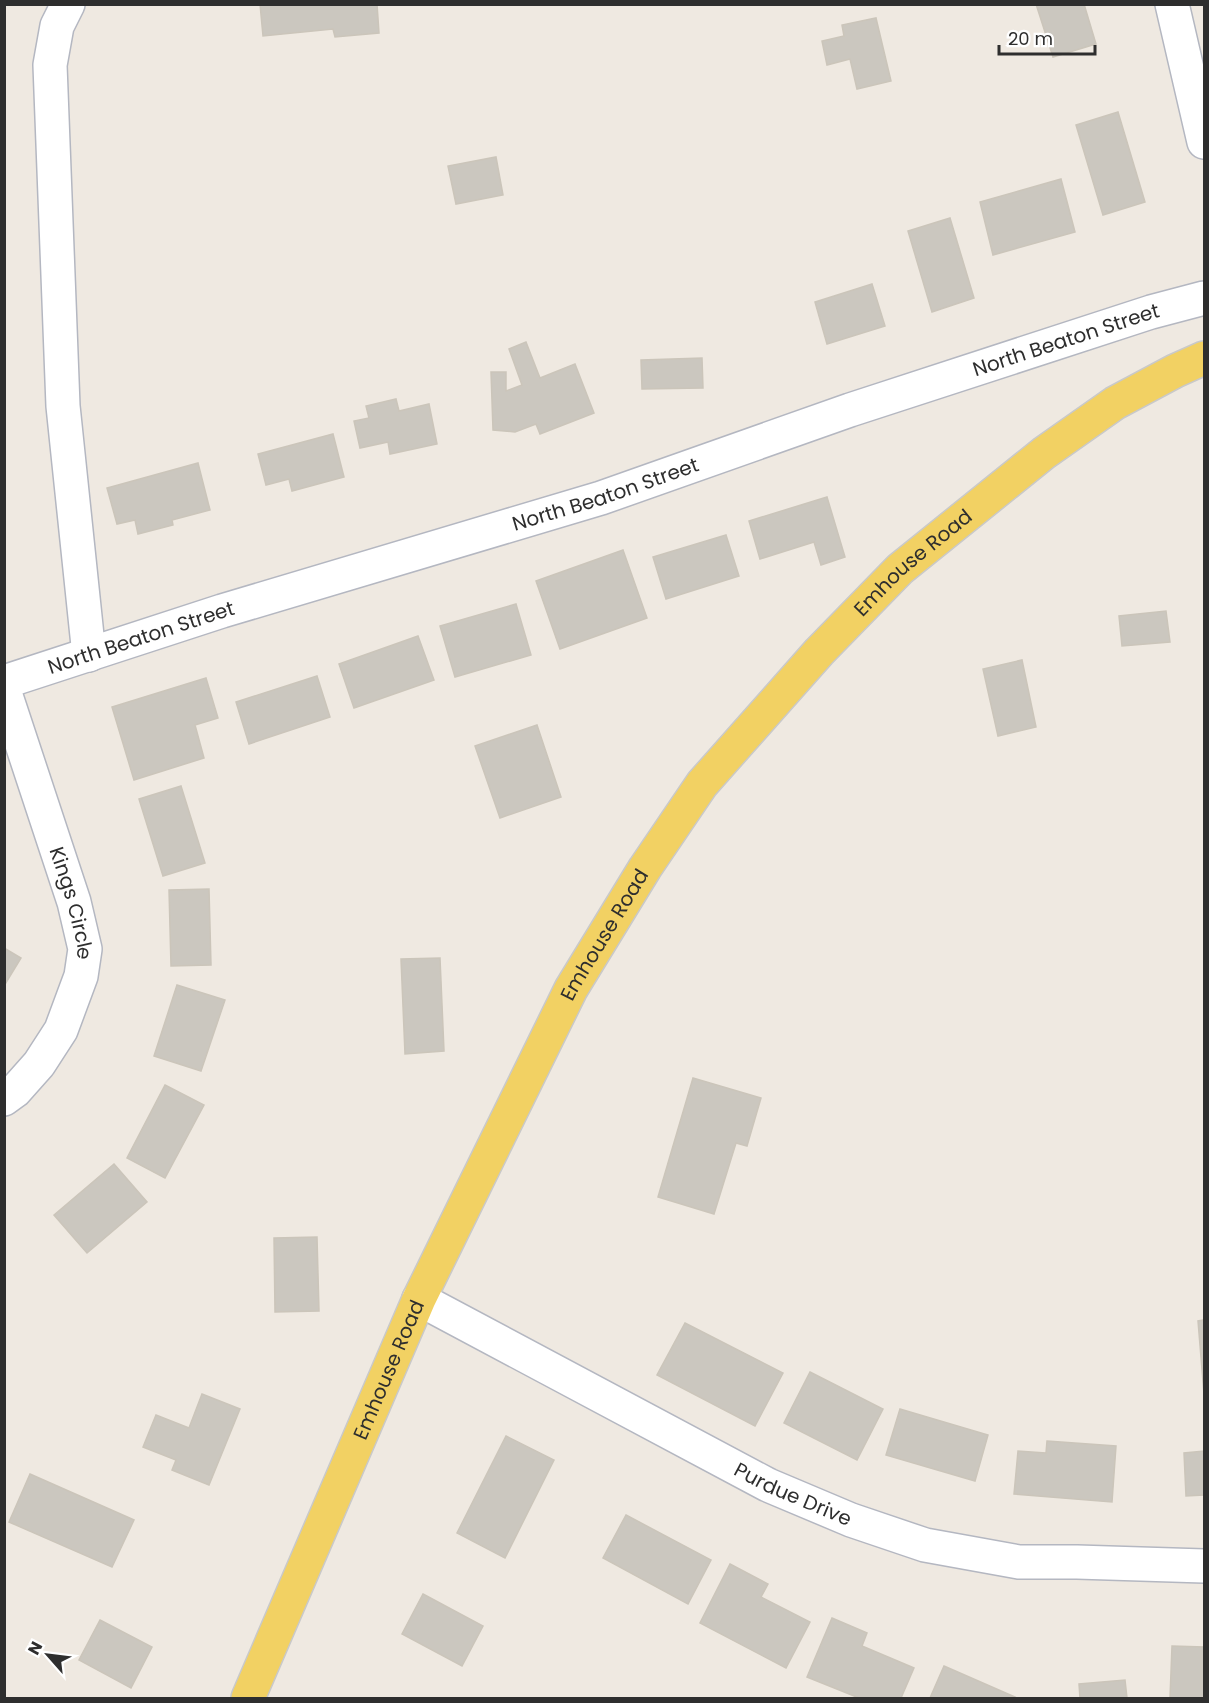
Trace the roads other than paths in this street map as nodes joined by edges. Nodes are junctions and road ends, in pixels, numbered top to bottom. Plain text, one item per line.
1 (68, 4) edge
2 (1172, 4) edge
3 (1204, 142) edge
4 (1204, 298) edge
5 (1204, 358) edge
6 (88, 655) junction
7 (4, 682) edge
8 (4, 690) edge
9 (4, 1099) edge
10 (418, 1299) junction
11 (1204, 1566) edge
12 (248, 1698) edge

1 - 6 street
2 - 3 street
4 - 6 street, North Beaton Street
5 - 10 main road, Emhouse Road
6 - 7 street, North Beaton Street
8 - 9 street, Kings Circle
10 - 11 street, Purdue Drive
10 - 12 main road, Emhouse Road

